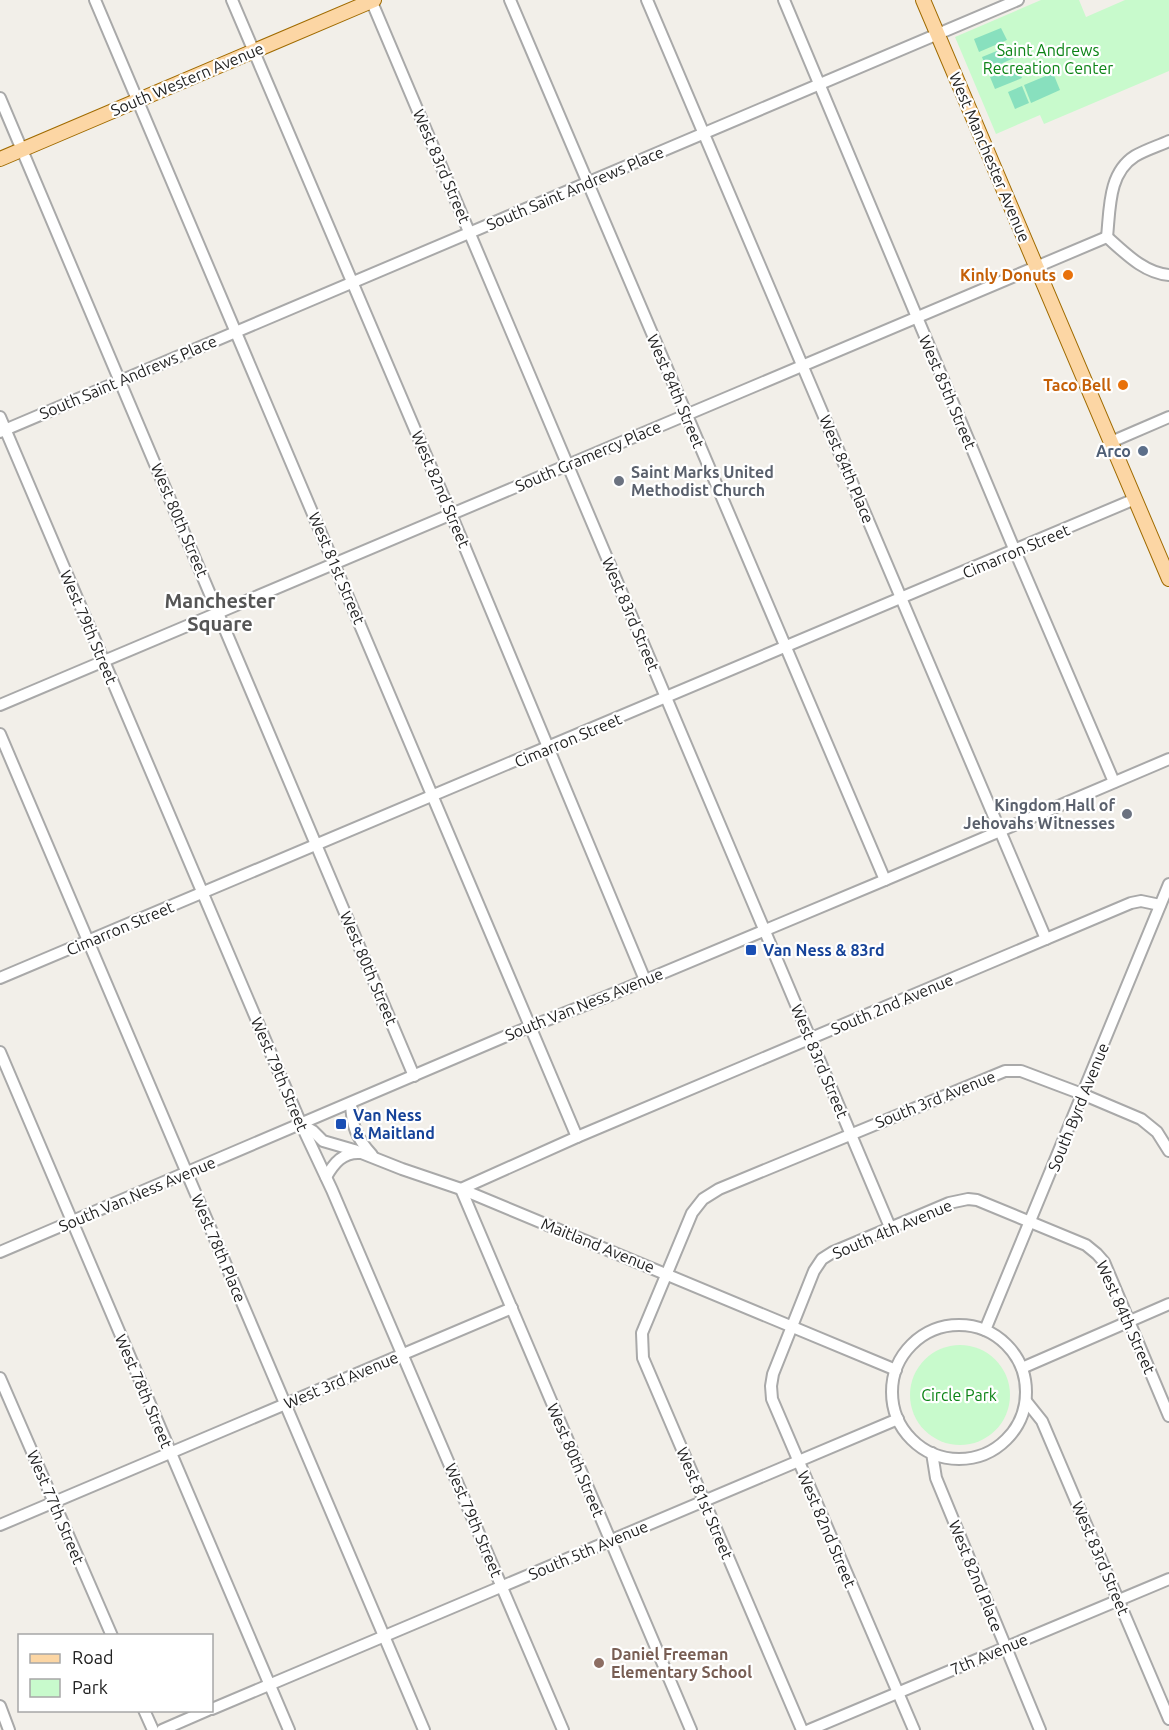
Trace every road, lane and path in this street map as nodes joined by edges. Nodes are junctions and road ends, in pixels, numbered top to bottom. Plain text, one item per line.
1 (95, 0) edge
2 (232, 0) edge
3 (372, 0) edge
4 (510, 0) edge
5 (647, 0) edge
6 (784, 0) edge
7 (923, 0) edge
8 (1018, 0) edge
9 (938, 34) junction
10 (254, 51) junction
11 (820, 85) junction
12 (0, 98) edge
13 (137, 100) junction
14 (704, 134) junction
15 (1169, 141) edge
16 (22, 149) junction
17 (0, 159) edge
18 (587, 183) junction
19 (470, 232) junction
20 (1107, 237) junction
21 (1038, 266) junction
22 (1169, 275) edge
23 (353, 282) junction
24 (917, 317) junction
25 (236, 332) junction
26 (803, 366) junction
27 (121, 380) junction
28 (686, 415) junction
29 (0, 417) edge
30 (1169, 417) edge
31 (3, 431) edge
32 (1111, 442) junction
33 (568, 465) junction
34 (1135, 499) junction
35 (452, 514) junction
36 (1015, 551) junction
37 (1164, 554) edge
38 (335, 563) junction
39 (1169, 579) edge
40 (903, 598) junction
41 (219, 612) junction
42 (785, 648) junction
43 (104, 661) junction
44 (667, 698) junction
45 (0, 705) edge
46 (0, 734) edge
47 (548, 748) junction
48 (1169, 759) edge
49 (1114, 782) junction
50 (431, 798) junction
51 (1000, 831) junction
52 (318, 845) junction
53 (885, 880) junction
54 (1168, 887) edge
55 (202, 893) junction
56 (1160, 905) junction
57 (765, 930) junction
58 (1046, 939) junction
59 (89, 942) junction
60 (0, 978) edge
61 (645, 980) junction
62 (530, 1027) junction
63 (810, 1039) junction
64 (0, 1052) edge
65 (414, 1076) junction
66 (1082, 1094) junction
67 (351, 1103) junction
68 (301, 1124) junction
69 (850, 1133) junction
70 (577, 1137) junction
71 (1169, 1151) edge
72 (370, 1156) junction
73 (187, 1173) junction
74 (326, 1177) junction
75 (461, 1189) junction
76 (72, 1222) junction
77 (1032, 1222) junction
78 (891, 1227) junction
79 (0, 1251) edge
80 (666, 1273) junction
81 (1169, 1304) edge
82 (512, 1308) junction
83 (1129, 1321) junction
84 (791, 1325) junction
85 (986, 1330) junction
86 (403, 1354) junction
87 (1022, 1368) junction
88 (896, 1370) junction
89 (0, 1378) edge
90 (1026, 1401) junction
91 (285, 1404) junction
92 (1169, 1416) edge
93 (898, 1419) junction
94 (170, 1452) junction
95 (932, 1453) junction
96 (798, 1462) junction
97 (705, 1501) junction
98 (54, 1502) junction
99 (0, 1525) edge
100 (610, 1540) junction
101 (1169, 1579) edge
102 (503, 1587) junction
103 (1119, 1601) junction
104 (112, 1634) edge
105 (384, 1636) junction
106 (1005, 1647) junction
107 (269, 1685) junction
108 (898, 1692) junction
109 (0, 1706) edge
110 (213, 1709) edge
111 (145, 1712) edge
112 (205, 1712) edge
113 (1169, 1719) edge
114 (10, 1728) edge
115 (153, 1730) edge
116 (162, 1730) edge
117 (288, 1730) edge
118 (424, 1730) edge
119 (563, 1730) edge
120 (691, 1730) edge
121 (802, 1730) edge
122 (809, 1730) edge
123 (914, 1730) edge
124 (1040, 1730) edge

1 - 13 street, West 81st Street
2 - 10 street, West 82nd Street
3 - 10 main road, South Western Avenue
3 - 19 street, West 83rd Street
4 - 18 street, West 84th Street
5 - 14 street, West 84th Place
6 - 11 street, West 85th Street
7 - 9 main road, West Manchester Avenue
8 - 9 street, South Saint Andrews Place
9 - 11 street, South Saint Andrews Place
9 - 21 main road, West Manchester Avenue
10 - 13 main road, South Western Avenue
10 - 23 street, West 82nd Street
11 - 14 street, South Saint Andrews Place
11 - 24 street, West 85th Street
12 - 16 street, West 80th Street
13 - 16 main road, South Western Avenue
13 - 25 street, West 81st Street
14 - 18 street, South Saint Andrews Place
14 - 26 street, West 84th Place
15 - 20 street
16 - 17 main road, South Western Avenue
16 - 27 street, West 80th Street
18 - 19 street, South Saint Andrews Place
18 - 28 street, West 84th Street
19 - 23 street, South Saint Andrews Place
19 - 33 street, West 83rd Street
20 - 21 street, South Gramercy Place
20 - 22 street
21 - 24 street, South Gramercy Place
21 - 32 main road, West Manchester Avenue
23 - 25 street, South Saint Andrews Place
23 - 35 street, West 82nd Street
24 - 26 street, South Gramercy Place
24 - 36 street, West 85th Street
25 - 27 street, South Saint Andrews Place
25 - 38 street, West 81st Street
26 - 28 street, South Gramercy Place
26 - 40 street, West 84th Place
27 - 31 street, South Saint Andrews Place
27 - 41 street, West 80th Street
28 - 33 street, South Gramercy Place
28 - 42 street, West 84th Street
29 - 31 street, West 79th Street
30 - 32 street
31 - 43 street, West 79th Street
32 - 34 main road, West Manchester Avenue
33 - 35 street, South Gramercy Place
33 - 44 street, West 83rd Street
34 - 36 street, Cimarron Street
34 - 37 main road, West Manchester Avenue
35 - 38 street, South Gramercy Place
35 - 47 street, West 82nd Street
36 - 40 street, Cimarron Street
36 - 49 street, West 85th Street
37 - 39 main road, West Manchester Avenue
38 - 41 street, South Gramercy Place
38 - 50 street, West 81st Street
40 - 42 street, Cimarron Street
40 - 51 street, West 84th Place
41 - 43 street, South Gramercy Place
41 - 52 street, West 80th Street
42 - 44 street, Cimarron Street
42 - 53 street, West 84th Street
43 - 45 street, South Gramercy Place
43 - 55 street, West 79th Street
44 - 47 street, Cimarron Street
44 - 57 street, West 83rd Street
46 - 59 street, West 78th Place
47 - 50 street, Cimarron Street
47 - 61 street, West 82nd Street
48 - 49 street, South Van Ness Avenue
49 - 51 street, South Van Ness Avenue
50 - 52 street, Cimarron Street
50 - 62 street, West 81st Street
51 - 53 street, South Van Ness Avenue
51 - 58 street, West 84th Place
52 - 55 street, Cimarron Street
52 - 65 street, West 80th Street
53 - 57 street, South Van Ness Avenue
54 - 56 street, South Byrd Avenue
55 - 59 street, Cimarron Street
55 - 68 street, West 79th Street
56 - 58 street, South 2nd Avenue
56 - 66 street, South Byrd Avenue
57 - 61 street, South Van Ness Avenue
57 - 63 street, West 83rd Street
58 - 63 street, South 2nd Avenue
59 - 60 street, Cimarron Street
59 - 73 street, West 78th Place
61 - 62 street, South Van Ness Avenue
62 - 65 street, South Van Ness Avenue
62 - 70 street, West 81st Street
63 - 69 street, West 83rd Street
63 - 70 street, South 2nd Avenue
64 - 76 street, West 78th Street
65 - 67 street, South Van Ness Avenue
66 - 69 street, South 3rd Avenue
66 - 71 street
66 - 77 street, South Byrd Avenue
67 - 68 street, South Van Ness Avenue
67 - 72 street
68 - 72 street, Maitland Avenue
68 - 73 street, South Van Ness Avenue
68 - 74 street, West 79th Street
69 - 78 street, West 83rd Street
69 - 80 street, South 3rd Avenue
70 - 75 street, South 2nd Avenue
72 - 74 street
72 - 75 street, Maitland Avenue
73 - 76 street, South Van Ness Avenue
73 - 91 street, West 78th Place
74 - 86 street, West 79th Street
75 - 80 street, Maitland Avenue
75 - 82 street, West 80th Street
76 - 79 street, South Van Ness Avenue
76 - 94 street, West 78th Street
77 - 78 street, South 4th Avenue
77 - 83 street, West 84th Street
77 - 85 street, South Byrd Avenue
78 - 84 street, South 4th Avenue
80 - 84 street, Maitland Avenue
80 - 97 street, West 81st Street
81 - 83 street
82 - 86 street, West 3rd Avenue
82 - 100 street, West 80th Street
83 - 87 street
83 - 92 street, West 84th Street
84 - 88 street, Maitland Avenue
84 - 96 street, West 82nd Street
85 - 87 street
85 - 88 street
86 - 91 street, West 3rd Avenue
86 - 102 street, West 79th Street
87 - 90 street
88 - 93 street
89 - 98 street, West 77th Street
90 - 95 street
90 - 103 street, West 83rd Street
91 - 94 street, West 3rd Avenue
91 - 105 street, West 78th Place
93 - 95 street
93 - 96 street, South 5th Avenue
94 - 98 street
94 - 107 street, West 78th Street
95 - 106 street, West 82nd Place
96 - 97 street, South 5th Avenue
96 - 108 street, West 82nd Street
97 - 100 street, South 5th Avenue
97 - 121 street, West 81st Street
98 - 99 street
98 - 104 street, West 77th Street
100 - 102 street, South 5th Avenue
100 - 120 street, West 80th Street
101 - 103 street, 7th Avenue
102 - 105 street, South 5th Avenue
102 - 119 street, West 79th Street
103 - 106 street, 7th Avenue
103 - 113 street, West 83rd Street
105 - 107 street, South 5th Avenue
105 - 118 street, West 78th Place
106 - 108 street, 7th Avenue
106 - 124 street, West 82nd Place
107 - 110 street, South 5th Avenue
107 - 117 street, West 78th Street
108 - 122 street, 7th Avenue
108 - 123 street, West 82nd Street
109 - 114 street
111 - 115 street
112 - 116 street, South 5th Avenue

